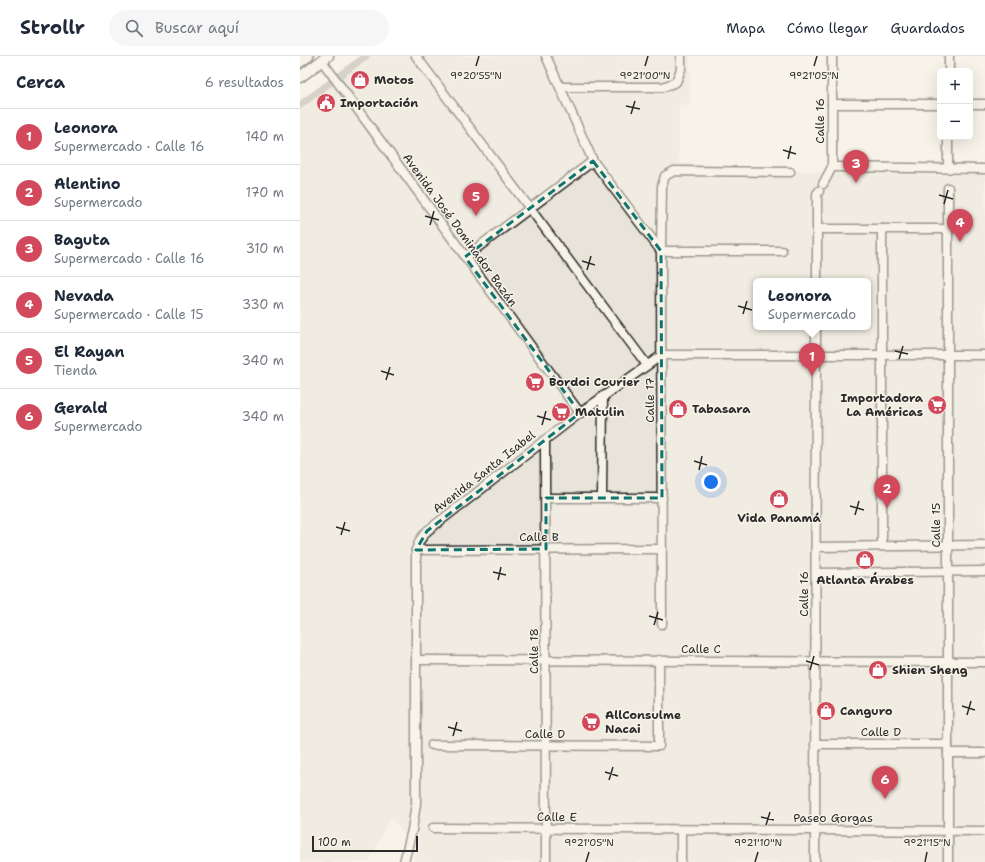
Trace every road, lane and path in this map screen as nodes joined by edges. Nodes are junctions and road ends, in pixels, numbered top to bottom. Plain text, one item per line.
1 (308, 56) edge
2 (416, 56) edge
3 (546, 56) edge
4 (681, 56) edge
5 (832, 56) edge
6 (949, 56) edge
7 (323, 58) edge
8 (300, 62) edge
9 (949, 68) edge
10 (300, 77) edge
11 (560, 87) junction
12 (832, 104) junction
13 (937, 104) edge
14 (973, 104) edge
15 (985, 104) edge
16 (948, 140) edge
17 (593, 161) junction
18 (832, 167) junction
19 (948, 168) junction
20 (985, 169) edge
21 (790, 172) dead end
22 (948, 188) dead end
23 (530, 208) junction
24 (817, 229) junction
25 (882, 229) junction
26 (948, 229) junction
27 (782, 250) dead end
28 (661, 251) junction
29 (465, 257) junction
30 (817, 278) edge
31 (816, 330) edge
32 (662, 355) junction
33 (816, 355) junction
34 (882, 355) junction
35 (948, 355) junction
36 (985, 355) edge
37 (647, 365) junction
38 (603, 396) junction
39 (580, 413) junction
40 (546, 440) junction
41 (546, 498) junction
42 (602, 498) junction
43 (662, 498) junction
44 (948, 545) junction
45 (985, 545) edge
46 (882, 546) junction
47 (816, 547) junction
48 (546, 549) junction
49 (662, 549) junction
50 (416, 550) junction
51 (947, 571) junction
52 (985, 571) edge
53 (816, 573) junction
54 (662, 624) dead end
55 (417, 660) junction
56 (546, 660) junction
57 (659, 660) junction
58 (815, 661) junction
59 (948, 662) junction
60 (985, 662) edge
61 (815, 744) junction
62 (948, 744) junction
63 (432, 745) dead end
64 (546, 746) junction
65 (948, 753) junction
66 (985, 753) edge
67 (433, 828) dead end
68 (546, 829) junction
69 (815, 829) junction
70 (681, 831) junction
71 (948, 831) junction
72 (985, 831) edge
73 (404, 862) edge
74 (546, 862) edge
75 (681, 862) edge
76 (815, 862) edge
77 (948, 862) edge

1 - 8 main road
2 - 23 street
3 - 11 street
4 - 11 street
5 - 12 street, Calle 16
6 - 9 street
7 - 10 main road
7 - 29 street, Avenida José Dominador Bazán
11 - 17 street
12 - 13 street
12 - 18 street, Calle 16
14 - 15 street
16 - 19 street
17 - 23 street
17 - 28 street
18 - 19 street
18 - 24 street, Calle 16
19 - 20 street
21 - 28 street, Calle 17
22 - 26 street, Calle 15
23 - 29 street
23 - 37 street
24 - 25 street
24 - 30 street, Calle 16
25 - 26 street
25 - 34 street
26 - 35 street, Calle 15
27 - 28 street
28 - 32 street, Calle 17
29 - 39 street, Avenida José Dominador Bazán
31 - 33 street, Calle 16
32 - 33 street
32 - 37 street, Avenida Santa Isabel
32 - 43 street, Calle 17
33 - 34 street
33 - 47 street, Calle 16
34 - 35 street
34 - 46 street
35 - 36 street
35 - 44 street, Calle 15
37 - 38 street, Avenida Santa Isabel
38 - 39 street, Avenida Santa Isabel
38 - 42 street
39 - 40 street, Avenida Santa Isabel
40 - 41 street, Calle 18
40 - 50 street, Avenida Santa Isabel
41 - 42 street
41 - 48 street, Calle 18
42 - 43 street
43 - 49 street, Calle 17
44 - 45 street
44 - 46 street
44 - 51 street, Calle 15
46 - 47 street
47 - 53 street, Calle 16
48 - 49 street, Calle B
48 - 50 street, Calle B
48 - 56 street, Calle 18
49 - 54 street, Calle 17
50 - 55 street
51 - 52 street
51 - 53 street
51 - 59 street, Calle 15
53 - 58 street, Calle 16
55 - 56 street, Calle C
55 - 73 street
56 - 57 street, Calle C
56 - 64 street, Calle 18
57 - 58 street, Calle C
57 - 64 street, Calle D
58 - 59 street, Calle C
58 - 61 street, Calle 16
59 - 60 street, Calle C
59 - 62 street, Calle 15
61 - 62 street, Calle D
61 - 69 street, Calle 16
62 - 65 street, Calle 15
63 - 64 street, Calle D
64 - 68 street, Calle 18
65 - 66 street
65 - 71 street, Calle 15
67 - 68 street, Calle E
68 - 70 street, Calle E
68 - 74 street, Calle 18
69 - 70 street, Paseo Gorgas
69 - 71 street, Paseo Gorgas
69 - 76 street, Calle 16
70 - 75 street
71 - 72 street, Paseo Gorgas
71 - 77 street, Calle 15

